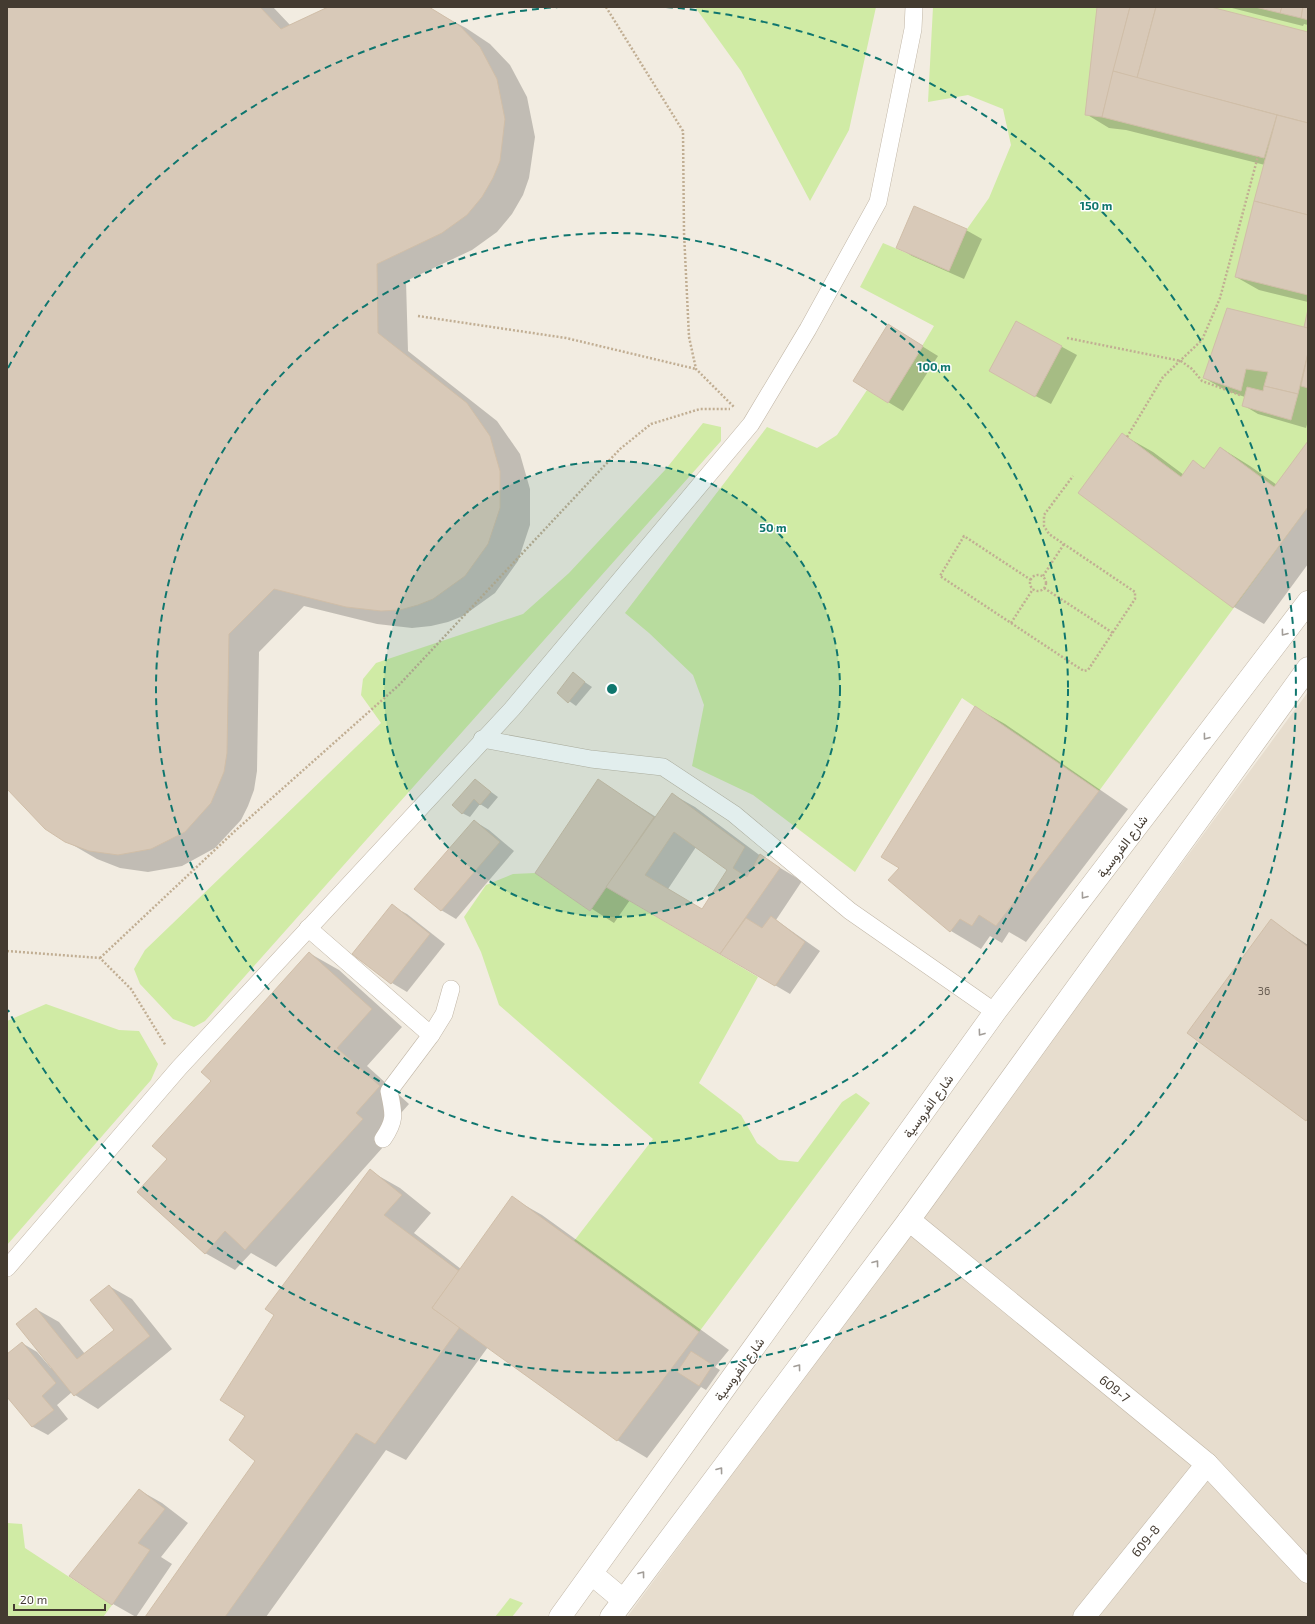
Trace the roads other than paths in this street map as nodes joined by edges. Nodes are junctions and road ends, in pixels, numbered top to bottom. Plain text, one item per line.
1 (914, 7) edge
2 (1308, 602) edge
3 (1308, 668) edge
4 (482, 740) junction
5 (308, 928) junction
6 (452, 989) dead end
7 (995, 1012) junction
8 (431, 1035) junction
9 (383, 1139) dead end
10 (908, 1220) junction
11 (7, 1268) edge
12 (1207, 1464) junction
13 (1308, 1572) edge
14 (592, 1574) junction
15 (617, 1609) edge
16 (560, 1617) edge
17 (1084, 1617) edge

1 - 4 lane
2 -> 7 street, شارع الفروسية
3 - 10 street
4 - 5 lane
4 - 7 lane
5 - 8 lane
5 - 11 lane
6 - 8 lane
7 -> 14 street, شارع الفروسية
8 - 9 lane
10 - 12 street, 609-7
15 -> 10 street
12 - 13 street, 609-7
12 - 17 street, 609-8
14 - 15 street
14 - 16 street, شارع الفروسية

